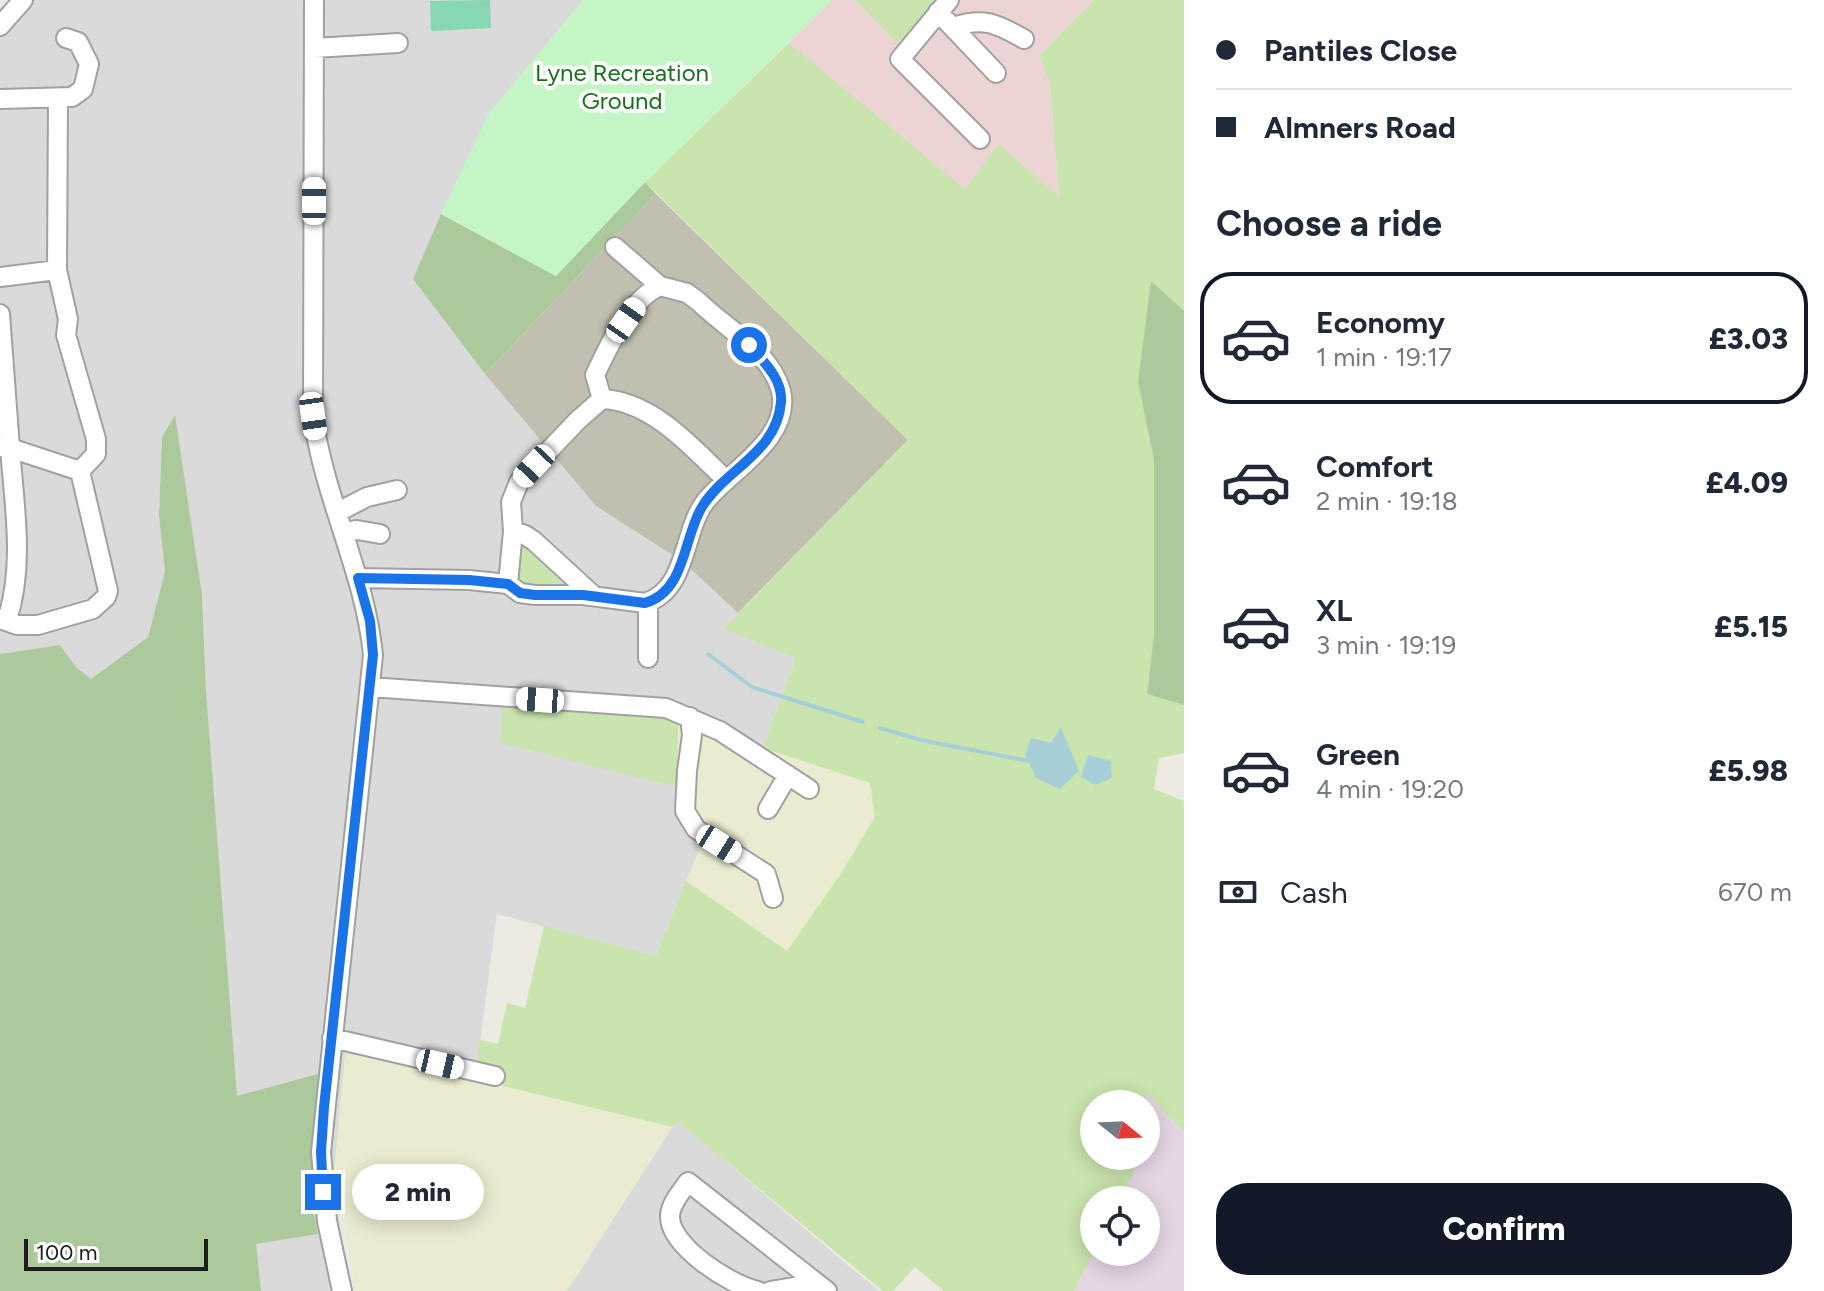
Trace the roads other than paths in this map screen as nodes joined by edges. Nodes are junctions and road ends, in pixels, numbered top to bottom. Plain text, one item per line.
1 (23, 0) edge
2 (314, 0) edge
3 (943, 6) edge
4 (0, 26) edge
5 (953, 27) junction
6 (66, 38) dead end
7 (1024, 39) dead end
8 (398, 43) dead end
9 (314, 48) junction
10 (996, 73) dead end
11 (58, 98) junction
12 (0, 99) edge
13 (980, 139) dead end
14 (615, 247) dead end
15 (57, 270) junction
16 (0, 277) edge
17 (660, 286) junction
18 (0, 314) edge
19 (0, 337) edge
20 (610, 399) junction
21 (5, 448) edge
22 (80, 471) junction
23 (726, 480) junction
24 (397, 490) dead end
25 (338, 512) junction
26 (513, 531) junction
27 (344, 532) junction
28 (380, 534) dead end
29 (358, 578) junction
30 (508, 584) junction
31 (594, 596) junction
32 (648, 602) junction
33 (4, 620) edge
34 (648, 658) dead end
35 (370, 687) junction
36 (690, 717) junction
37 (788, 775) junction
38 (809, 789) dead end
39 (768, 809) dead end
40 (773, 898) dead end
41 (332, 1038) junction
42 (495, 1076) dead end
43 (822, 1287) edge
44 (342, 1291) edge
45 (758, 1291) edge
46 (770, 1291) edge

1 - 4 street
2 - 9 street
3 - 5 street
3 - 13 street
5 - 7 street
5 - 10 street
6 - 11 street
8 - 9 street
9 - 25 street
11 - 12 street
11 - 15 street
14 - 17 street
15 - 16 street
15 - 22 street
17 - 20 street
17 - 23 street
18 - 19 street
19 - 21 street
20 - 23 street
20 - 26 street
21 - 22 street
21 - 33 street
22 - 33 street
23 - 32 street
24 - 25 street
25 - 27 street
26 - 30 street
26 - 31 street
27 - 28 street
27 - 29 street
29 - 30 street
29 - 35 street
30 - 31 street
31 - 32 street
32 - 34 street
35 - 36 street
35 - 41 street
36 - 37 street
36 - 40 street
37 - 38 street
37 - 39 street
41 - 42 street
41 - 44 street
43 - 45 street
43 - 46 street

